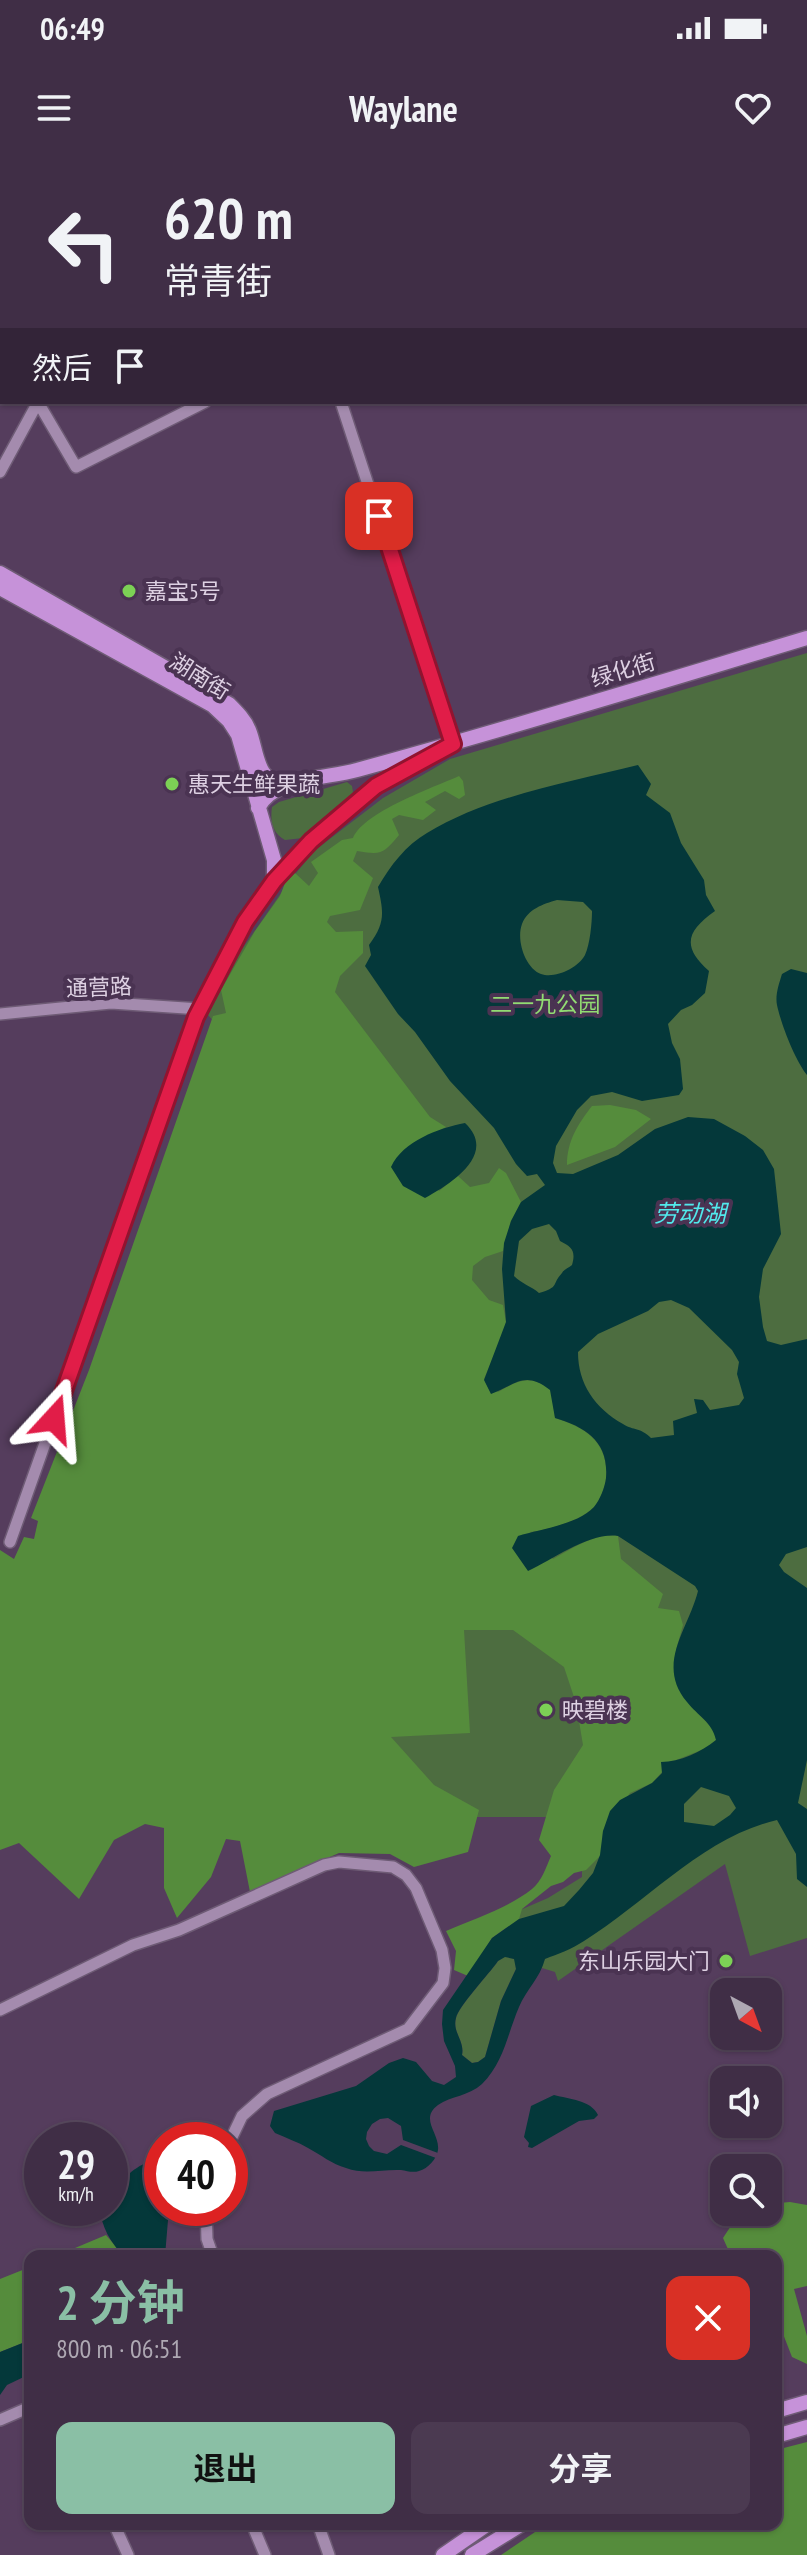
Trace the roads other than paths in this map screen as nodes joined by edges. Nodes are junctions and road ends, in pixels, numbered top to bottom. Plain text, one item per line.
1 (37, 404) edge
2 (39, 404) edge
3 (201, 404) edge
4 (342, 404) edge
5 (1, 467) edge
6 (0, 573) edge
7 (0, 588) edge
8 (807, 638) edge
9 (453, 744) junction
10 (345, 774) junction
11 (290, 784) junction
12 (358, 801) junction
13 (258, 808) junction
14 (268, 837) junction
15 (311, 841) junction
16 (274, 881) junction
17 (200, 1009) junction
18 (0, 1014) edge
19 (10, 1542) dead end
20 (0, 2010) edge
21 (239, 2122) edge
22 (207, 2226) edge
23 (211, 2250) edge
24 (807, 2402) edge
25 (782, 2409) edge
26 (24, 2410) edge
27 (0, 2420) edge
28 (807, 2427) edge
29 (782, 2434) edge
30 (117, 2530) edge
31 (255, 2530) edge
32 (320, 2530) edge
33 (479, 2530) edge
34 (512, 2530) edge
35 (128, 2555) edge
36 (265, 2555) edge
37 (329, 2555) edge
38 (443, 2555) edge
39 (472, 2555) edge

1 - 5 street
2 - 3 street
4 - 9 street
6 - 11 main road, 湖南街
7 - 13 main road, 湖南街
8 - 9 main road, 绿化街
9 - 10 main road, 绿化街
9 - 12 main road, 绿化街
10 - 11 main road, 绿化街
10 - 12 main road
11 - 13 main road, 绿化街
12 - 15 main road, 绿化街
13 - 14 main road, 湖南街
14 - 15 main road
14 - 16 main road, 湖南街
15 - 16 main road, 绿化街
16 - 17 street, 绿化街
17 - 18 street, 通营路
17 - 19 street, 绿化街
20 - 21 street
22 - 23 street
24 - 25 main road
26 - 27 street
28 - 29 main road
30 - 35 street
31 - 36 street
32 - 37 street
33 - 38 main road
34 - 39 main road

